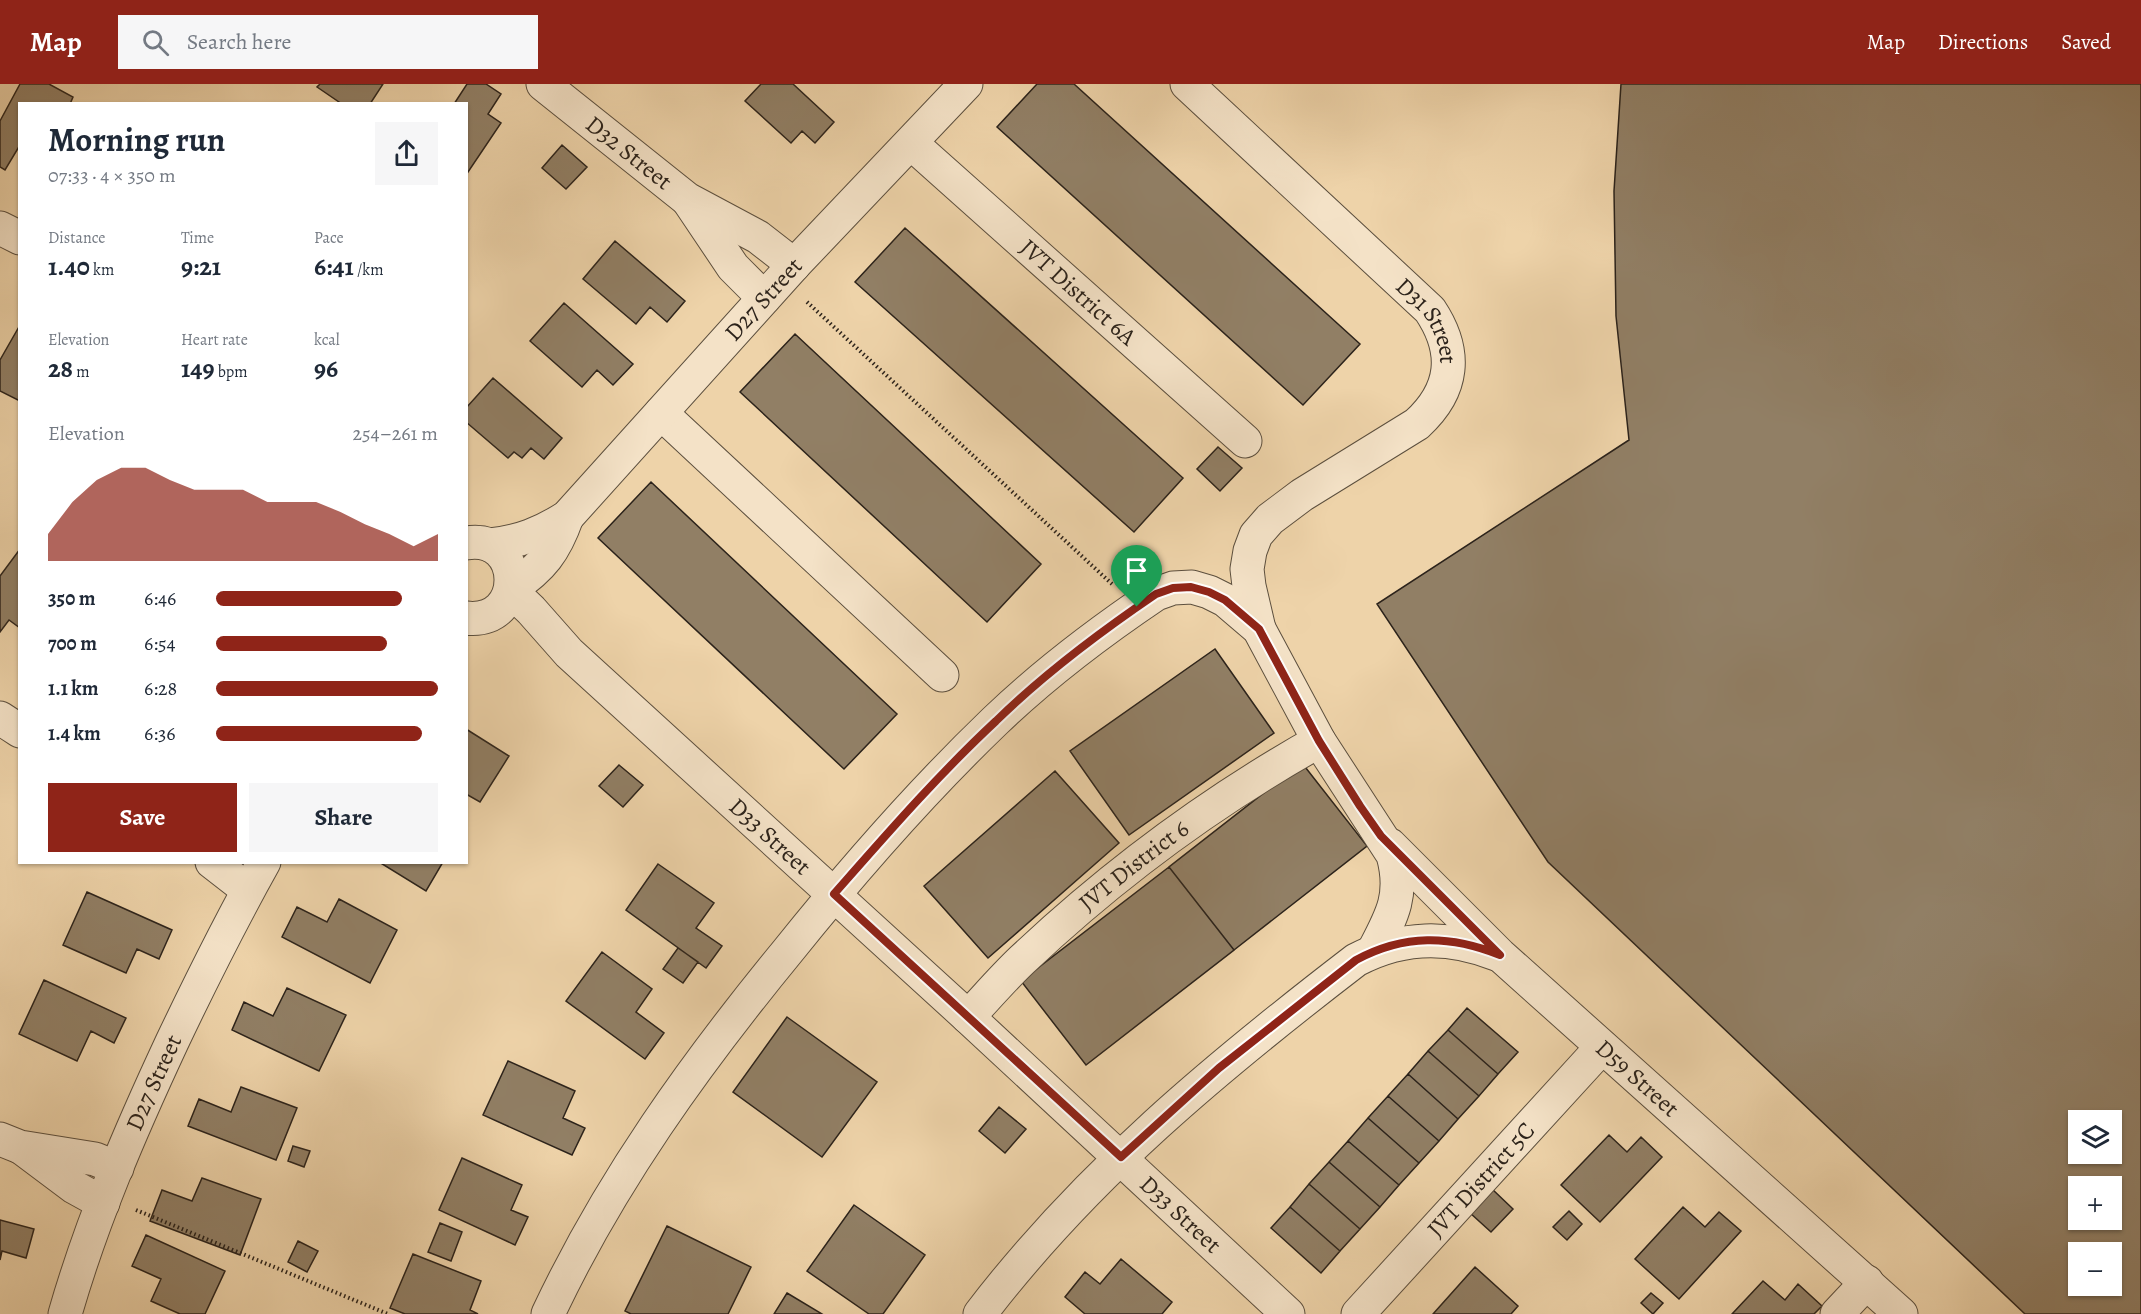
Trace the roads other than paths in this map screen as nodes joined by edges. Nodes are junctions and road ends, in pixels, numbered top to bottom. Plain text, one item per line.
1 (543, 84) edge
2 (966, 84) edge
3 (1187, 84) edge
4 (911, 143) junction
5 (687, 198) junction
6 (0, 228) edge
7 (18, 237) edge
8 (780, 280) junction
9 (661, 413) junction
10 (1245, 441) dead end
11 (567, 517) junction
12 (478, 544) edge
13 (511, 589) junction
14 (474, 619) edge
15 (1259, 629) junction
16 (569, 653) junction
17 (942, 675) dead end
18 (0, 718) edge
19 (18, 730) edge
20 (1319, 741) junction
21 (1381, 836) junction
22 (215, 864) edge
23 (263, 864) edge
24 (248, 890) junction
25 (834, 894) junction
26 (1374, 950) junction
27 (1500, 955) junction
28 (968, 1017) junction
29 (1602, 1047) junction
30 (10, 1143) edge
31 (1121, 1157) junction
32 (108, 1189) junction
33 (1867, 1282) junction
34 (65, 1314) edge
35 (548, 1314) edge
36 (980, 1314) edge
37 (1288, 1314) edge
38 (1358, 1314) edge
39 (1837, 1314) edge
40 (1902, 1314) edge

1 - 5 street, D32 Street
2 - 4 street, D27 Street
3 - 15 street, D31 Street
4 - 8 street, D27 Street
4 - 10 street, JVT District 6A
5 - 8 street, D32 Street
5 - 8 street, D32 Street
6 - 7 street
8 - 9 street, D27 Street
9 - 11 street, D27 Street
9 - 17 street
11 - 12 street, D27 Street
11 - 13 street, D27 Street
12 - 13 street
13 - 14 street, D27 Street
13 - 16 street, D33 Street
14 - 16 street, D33 Street
15 - 20 street
15 - 25 street
16 - 25 street, D33 Street
18 - 19 street
20 - 21 street
20 - 28 street, JVT District 6
21 - 26 street
21 - 27 street, D59 Street
22 - 24 street
23 - 24 street, D27 Street
24 - 32 street, D27 Street
25 - 28 street, D33 Street
25 - 35 street
26 - 27 street
26 - 31 street
27 - 29 street, D59 Street
28 - 31 street, D33 Street
29 - 33 street, D59 Street
29 - 38 street, JVT District 5C
30 - 32 street
31 - 36 street
31 - 37 street, D33 Street
32 - 34 street, D27 Street
33 - 39 street
33 - 40 street, D59 Street

